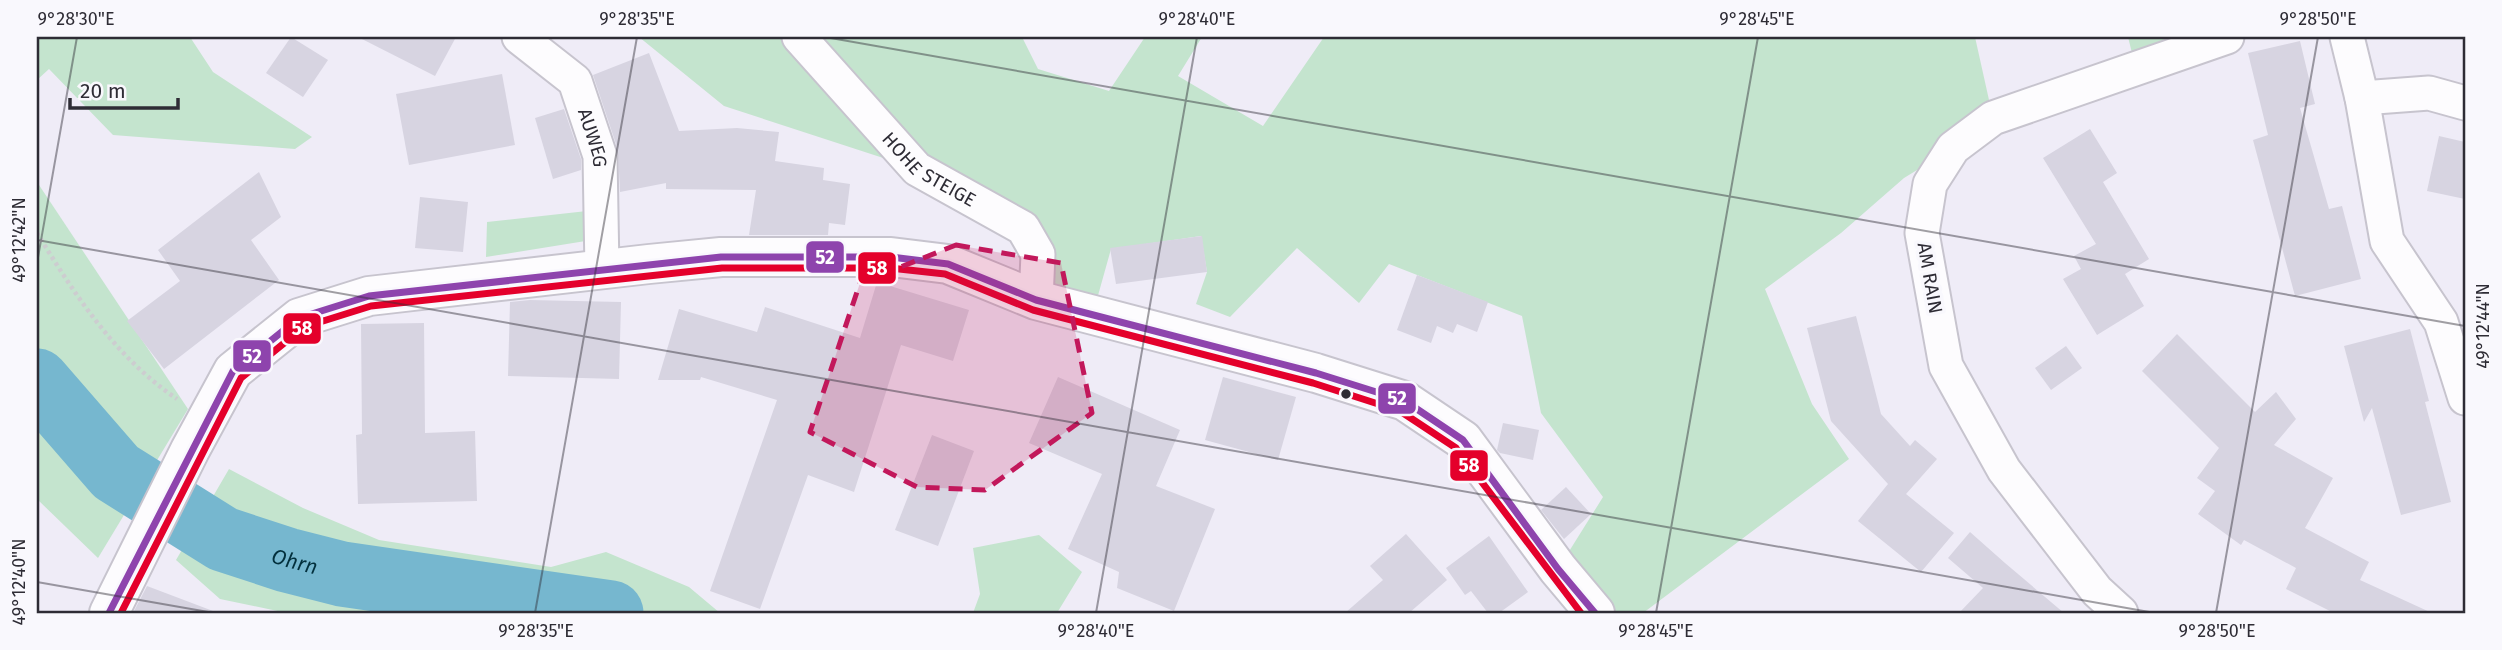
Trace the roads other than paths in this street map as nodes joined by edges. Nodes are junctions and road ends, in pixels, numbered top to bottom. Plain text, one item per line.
1 (519, 37) edge
2 (799, 37) edge
3 (2227, 37) edge
4 (2347, 37) edge
5 (2362, 98) junction
6 (2465, 103) edge
7 (602, 270) junction
8 (1036, 300) junction
9 (2465, 398) edge
10 (108, 613) edge
11 (1595, 613) edge
12 (2121, 613) edge

1 - 7 street, AUWEG
2 - 8 street, HOHE STEIGE
3 - 12 street, AM RAIN
4 - 5 street
5 - 6 street
5 - 9 street
7 - 8 street
7 - 10 street
8 - 11 street

